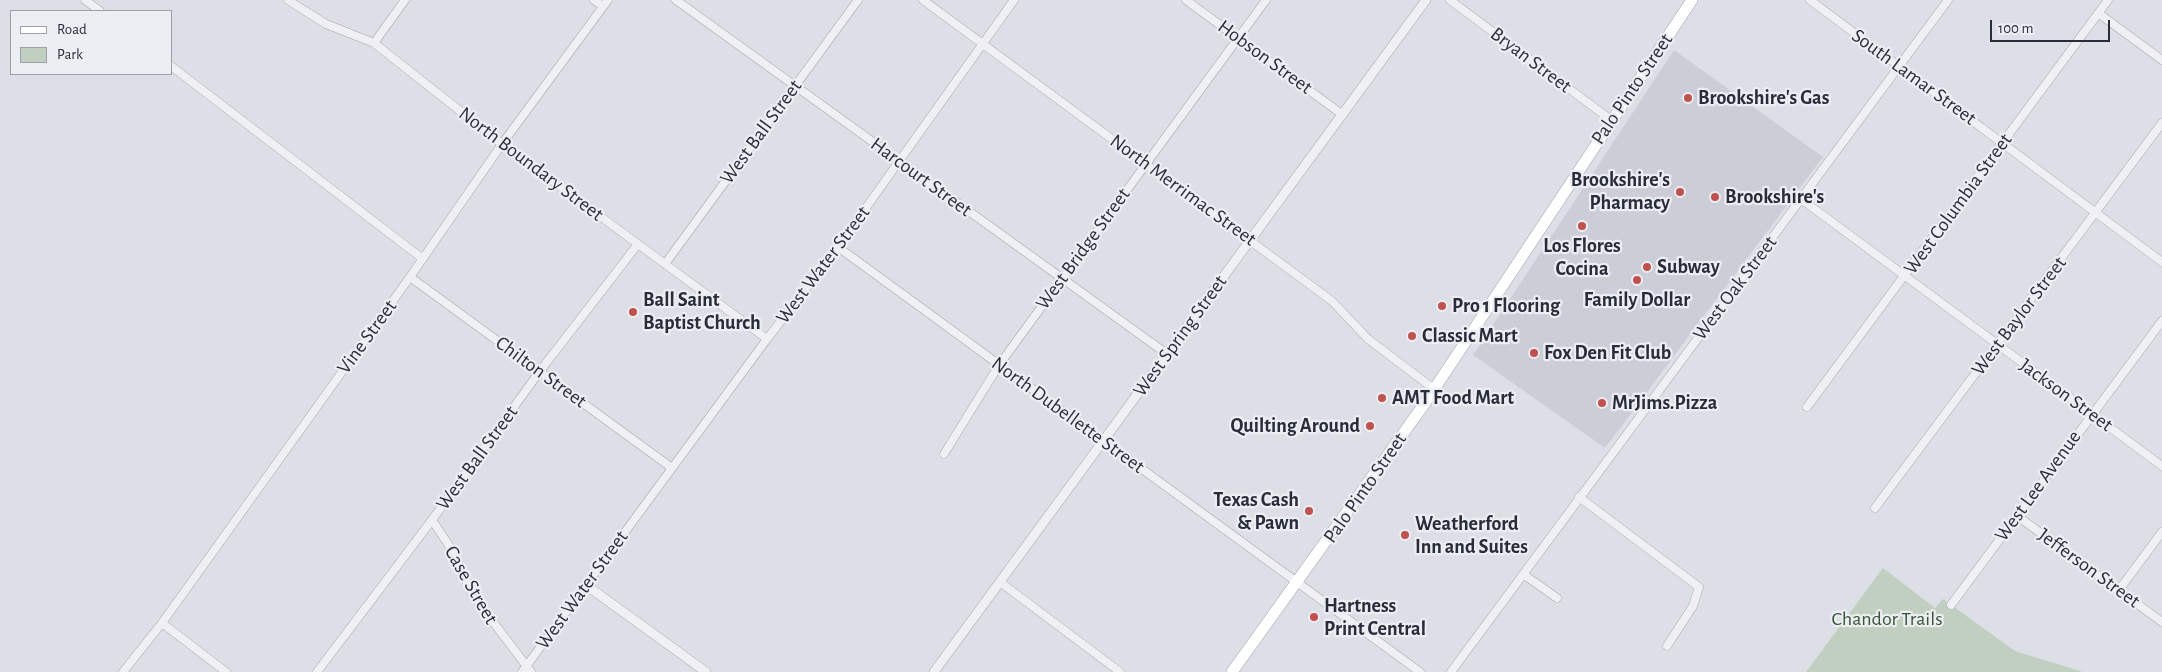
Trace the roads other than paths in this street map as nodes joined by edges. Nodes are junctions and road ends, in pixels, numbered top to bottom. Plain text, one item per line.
1 (288, 0) edge
2 (405, 0) edge
3 (594, 0) edge
4 (676, 0) edge
5 (858, 0) edge
6 (923, 0) edge
7 (1014, 0) edge
8 (1186, 0) edge
9 (1266, 0) edge
10 (1426, 0) edge
11 (1450, 0) edge
12 (1692, 0) edge
13 (1810, 0) edge
14 (1948, 0) edge
15 (2108, 0) edge
16 (605, 3) edge
17 (2098, 13) junction
18 (1238, 38) junction
19 (374, 43) junction
20 (983, 44) junction
21 (2162, 60) edge
22 (172, 67) edge
23 (1899, 67) junction
24 (795, 86) junction
25 (1343, 115) junction
26 (1611, 120) junction
27 (2162, 124) edge
28 (2004, 142) junction
29 (502, 144) junction
30 (899, 161) junction
31 (1146, 162) junction
32 (1801, 199) junction
33 (2097, 211) junction
34 (1250, 239) junction
35 (638, 244) junction
36 (838, 247) junction
37 (423, 259) junction
38 (2162, 262) edge
39 (665, 264) junction
40 (1904, 276) junction
41 (410, 277) junction
42 (1062, 279) junction
43 (2162, 321) edge
44 (767, 339) junction
45 (1997, 345) junction
46 (1167, 354) junction
47 (998, 365) junction
48 (540, 372) junction
49 (1434, 389) junction
50 (1807, 407) dead end
51 (2092, 413) junction
52 (1104, 440) junction
53 (944, 454) dead end
54 (2162, 466) edge
55 (672, 468) junction
56 (1579, 497) junction
57 (1875, 508) dead end
58 (2016, 515) junction
59 (432, 520) junction
60 (2162, 532) edge
61 (1523, 574) junction
62 (1000, 582) junction
63 (1297, 584) junction
64 (586, 585) junction
65 (2119, 590) junction
66 (1557, 598) dead end
67 (1951, 604) dead end
68 (162, 622) junction
69 (2162, 622) edge
70 (1667, 646) dead end
71 (526, 670) edge
72 (123, 672) edge
73 (226, 672) edge
74 (317, 672) edge
75 (706, 672) edge
76 (934, 672) edge
77 (1120, 672) edge
78 (1232, 672) edge
79 (1420, 672) edge
80 (1451, 672) edge

1 - 19 street, North Boundary Street
2 - 19 street
3 - 16 street
4 - 24 street, Harcourt Street
5 - 24 street, West Ball Street
6 - 20 street, North Merrimac Street
7 - 20 street, West Water Street
8 - 18 street, Hobson Street
9 - 18 street, West Bridge Street
10 - 25 street, West Spring Street
11 - 26 street, Bryan Street
12 - 26 main road, Palo Pinto Street
13 - 23 street, South Lamar Street
14 - 23 street, West Oak Street
15 - 17 street, West Columbia Street
16 - 29 street, Vine Street
17 - 21 street
17 - 28 street, West Columbia Street
18 - 25 street, Hobson Street
18 - 31 street, West Bridge Street
19 - 29 street, North Boundary Street
20 - 30 street, West Water Street
20 - 31 street, North Merrimac Street
22 - 37 street
23 - 28 street, South Lamar Street
23 - 32 street, West Oak Street
24 - 30 street, Harcourt Street
24 - 39 street, West Ball Street
25 - 34 street, West Spring Street
26 - 49 main road, Palo Pinto Street
27 - 33 street, West Baylor Street
28 - 33 street, South Lamar Street
28 - 40 street, West Columbia Street
29 - 35 street, North Boundary Street
29 - 37 street, Vine Street
30 - 36 street, West Water Street
30 - 42 street, Harcourt Street
31 - 34 street, North Merrimac Street
31 - 42 street, West Bridge Street
32 - 40 street, Jackson Street
32 - 56 street, West Oak Street
33 - 38 street, South Lamar Street
33 - 45 street, West Baylor Street
34 - 46 street, West Spring Street
34 - 49 street, North Merrimac Street
35 - 39 street, North Boundary Street
35 - 48 street, West Ball Street
36 - 44 street, West Water Street
36 - 47 street, North Dubellette Street
37 - 41 street, Vine Street
39 - 44 street, North Boundary Street
40 - 45 street, Jackson Street
40 - 50 street, West Columbia Street
41 - 48 street, Chilton Street
41 - 68 street, Vine Street
42 - 46 street, Harcourt Street
42 - 47 street, West Bridge Street
43 - 51 street, West Lee Avenue
44 - 55 street, West Water Street
45 - 51 street, Jackson Street
45 - 57 street, West Baylor Street
46 - 52 street, West Spring Street
47 - 52 street, North Dubellette Street
47 - 53 street, West Bridge Street
48 - 55 street, Chilton Street
48 - 59 street, West Ball Street
49 - 63 main road, Palo Pinto Street
51 - 54 street, Jackson Street
51 - 58 street, West Lee Avenue
52 - 62 street, West Spring Street
52 - 63 street, North Dubellette Street
55 - 64 street, West Water Street
56 - 61 street, West Oak Street
56 - 70 street
58 - 65 street, Jefferson Street
58 - 67 street, West Lee Avenue
59 - 71 street, Case Street
59 - 74 street, West Ball Street
60 - 65 street
61 - 66 street
61 - 80 street, West Oak Street
62 - 76 street, West Spring Street
62 - 77 street
63 - 78 main road, Palo Pinto Street
63 - 79 street, North Dubellette Street
64 - 71 street, West Water Street
64 - 75 street
65 - 69 street, Jefferson Street
68 - 72 street, Vine Street
68 - 73 street

